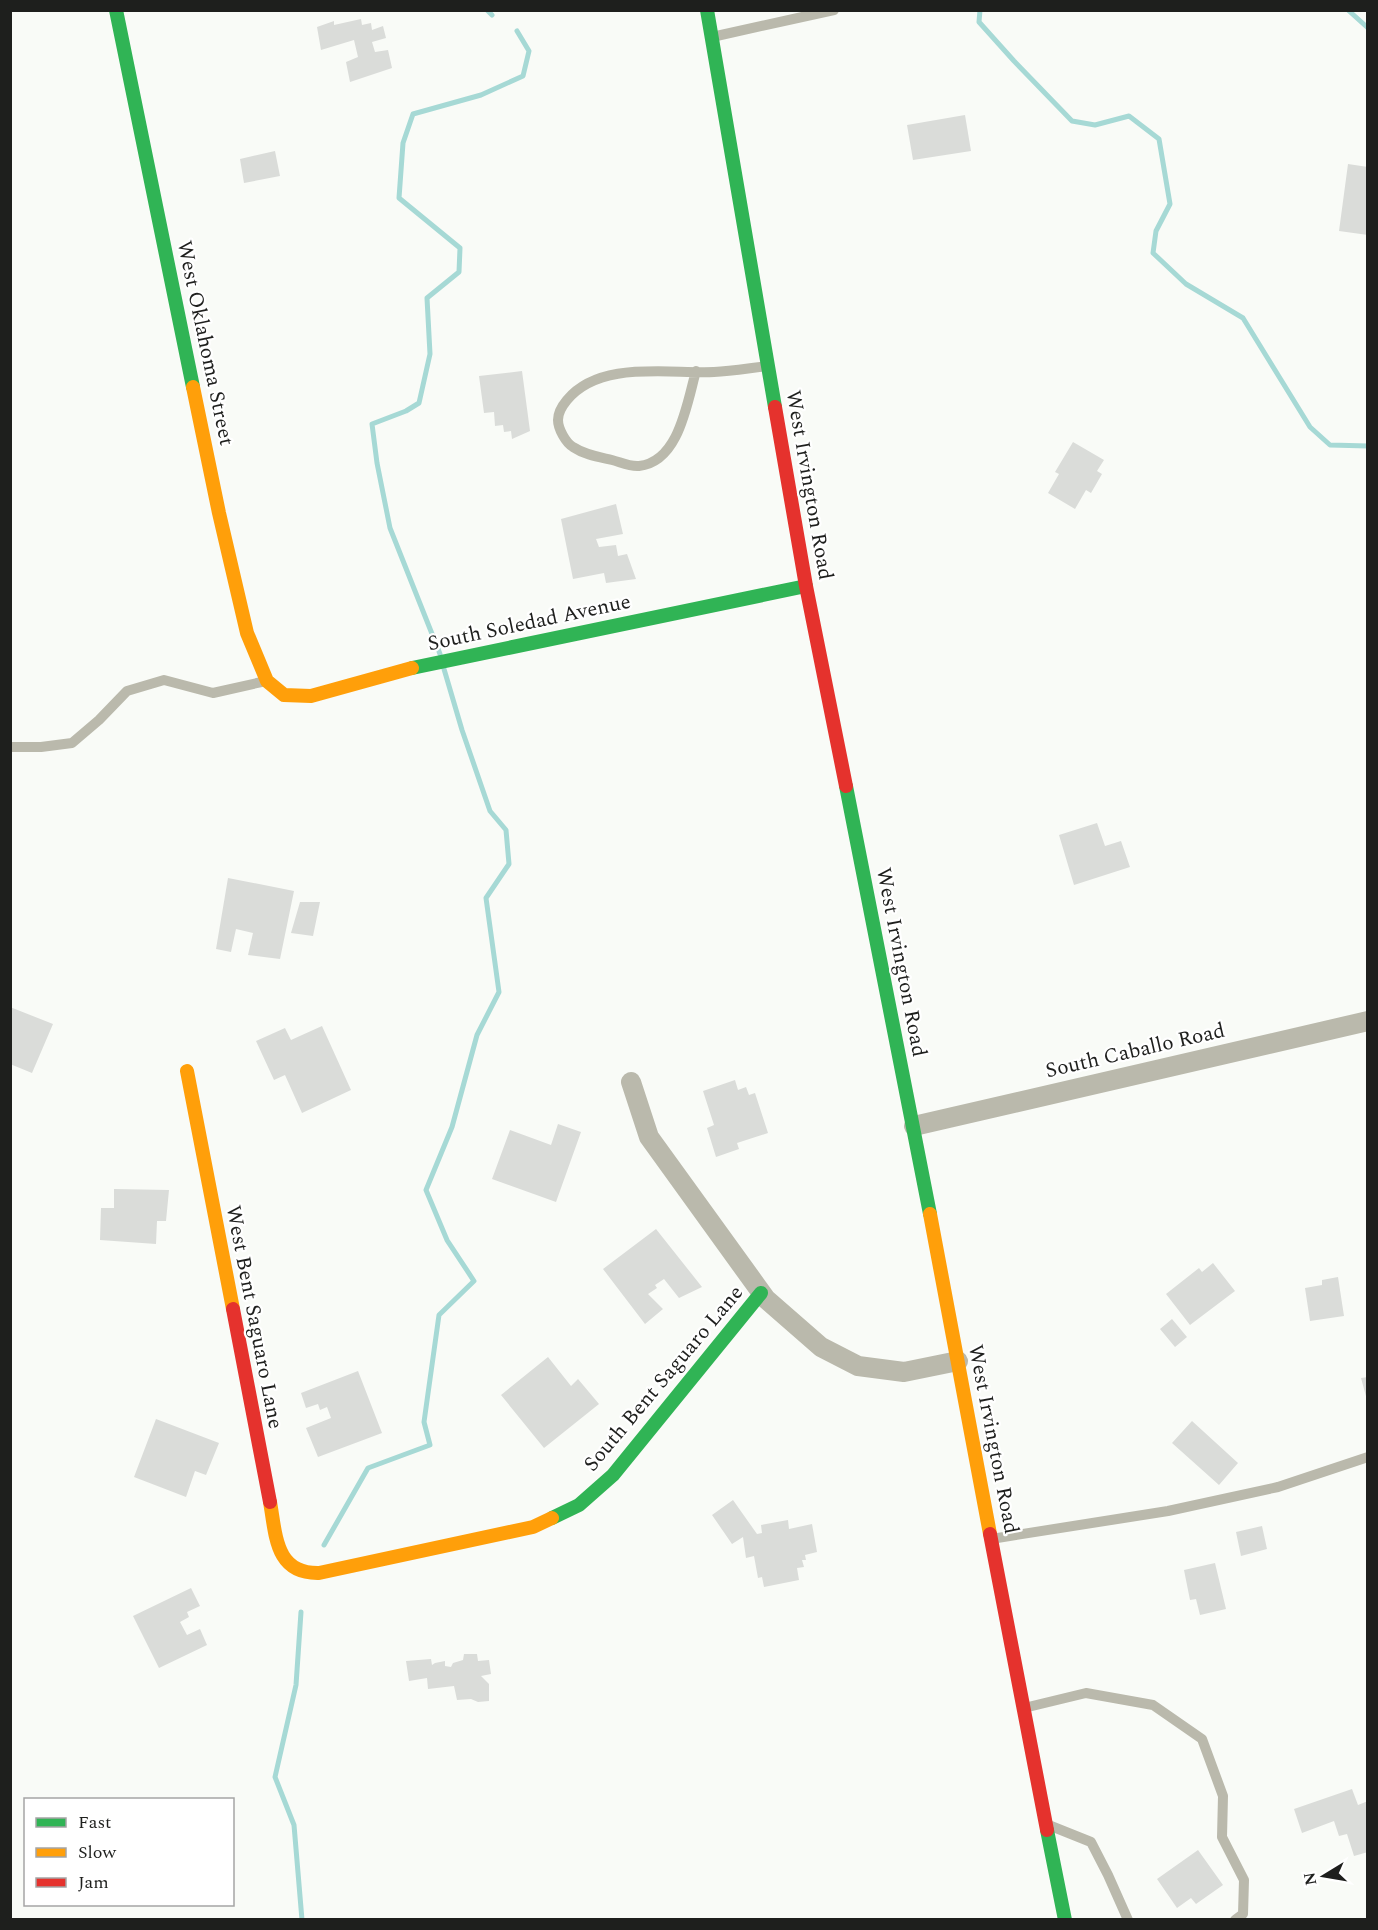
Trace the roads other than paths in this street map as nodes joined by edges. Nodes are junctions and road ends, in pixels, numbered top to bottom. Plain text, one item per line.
1 (116, 10) edge
2 (707, 10) edge
3 (834, 10) edge
4 (712, 37) junction
5 (768, 366) junction
6 (696, 371) junction
7 (806, 586) junction
8 (267, 681) junction
9 (10, 747) edge
10 (1368, 1021) edge
11 (187, 1071) dead end
12 (631, 1082) dead end
13 (914, 1126) junction
14 (761, 1293) junction
15 (958, 1361) junction
16 (1368, 1457) edge
17 (991, 1539) junction
18 (290, 1567) joint
19 (1024, 1708) junction
20 (1046, 1825) junction
21 (1065, 1920) edge
22 (1128, 1920) edge
23 (1235, 1920) edge

1 - 8 street, West Oklahoma Street
2 - 4 street, West Irvington Road
3 - 4 lane
4 - 5 street, West Irvington Road
5 - 6 lane
5 - 7 street, West Irvington Road
6 - 6 lane
7 - 8 street, South Soledad Avenue
7 - 13 street, West Irvington Road
8 - 9 lane
10 - 13 street, South Caballo Road
11 - 18 street, West Bent Saguaro Lane
12 - 14 street
13 - 15 street, West Irvington Road
14 - 15 street
14 - 18 street, South Bent Saguaro Lane
15 - 17 street, West Irvington Road
16 - 17 lane
17 - 19 street, West Irvington Road
19 - 20 street, West Irvington Road
19 - 23 lane
20 - 21 street, West Irvington Road
20 - 22 lane

